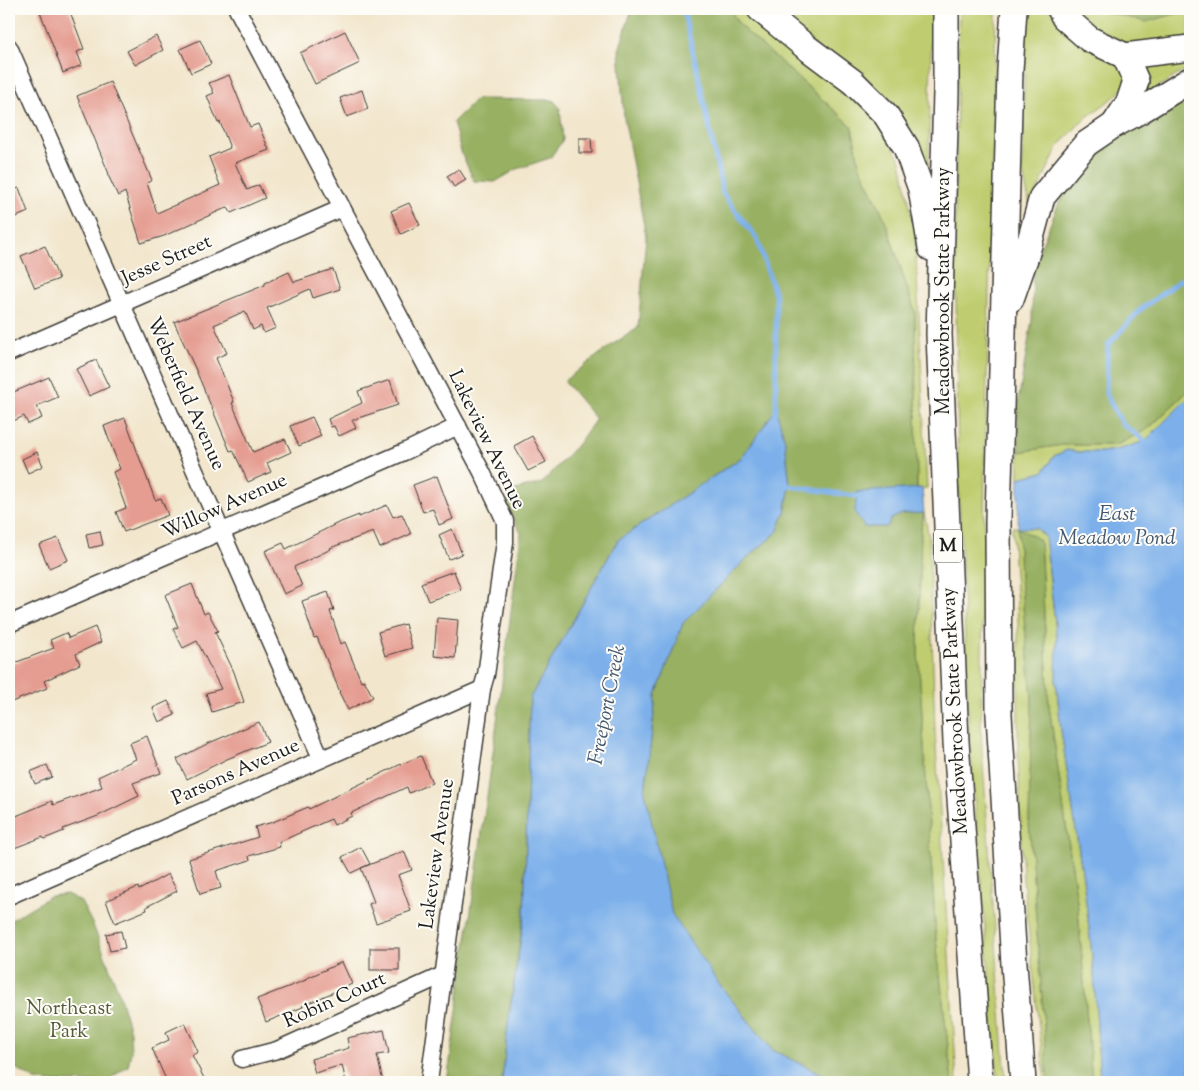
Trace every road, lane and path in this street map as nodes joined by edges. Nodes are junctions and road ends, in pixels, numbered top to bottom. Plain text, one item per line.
1 (237, 9) edge
2 (760, 9) edge
3 (946, 9) edge
4 (1014, 9) edge
5 (1060, 9) edge
6 (1190, 48) edge
7 (10, 53) edge
8 (1125, 56) junction
9 (1190, 80) edge
10 (1114, 125) junction
11 (342, 208) junction
12 (122, 304) junction
13 (940, 304) junction
14 (1003, 321) junction
15 (9, 353) edge
16 (458, 426) junction
17 (222, 531) junction
18 (9, 624) edge
19 (482, 689) junction
20 (321, 758) junction
21 (9, 896) edge
22 (443, 975) junction
23 (242, 1059) dead end
24 (429, 1082) edge
25 (980, 1082) edge
26 (1023, 1082) edge

1 - 11 street, Lakeview Avenue
2 - 13 highway
3 - 13 highway, Meadowbrook State Parkway / M
4 - 14 highway
5 - 8 highway
6 - 8 highway
7 - 12 street, Weberfield Avenue
8 - 10 highway
9 - 10 highway
10 - 14 highway
11 - 12 street, Jesse Street
11 - 16 street, Lakeview Avenue
12 - 15 street, Jesse Street
12 - 17 street, Weberfield Avenue
13 - 25 highway, Meadowbrook State Parkway / M
14 - 26 highway
16 - 17 street, Willow Avenue
16 - 19 street, Lakeview Avenue
17 - 18 street, Willow Avenue
17 - 20 street, Weberfield Avenue
19 - 20 street, Parsons Avenue
19 - 22 street, Lakeview Avenue
20 - 21 street, Parsons Avenue
22 - 23 street, Robin Court
22 - 24 street, Lakeview Avenue

